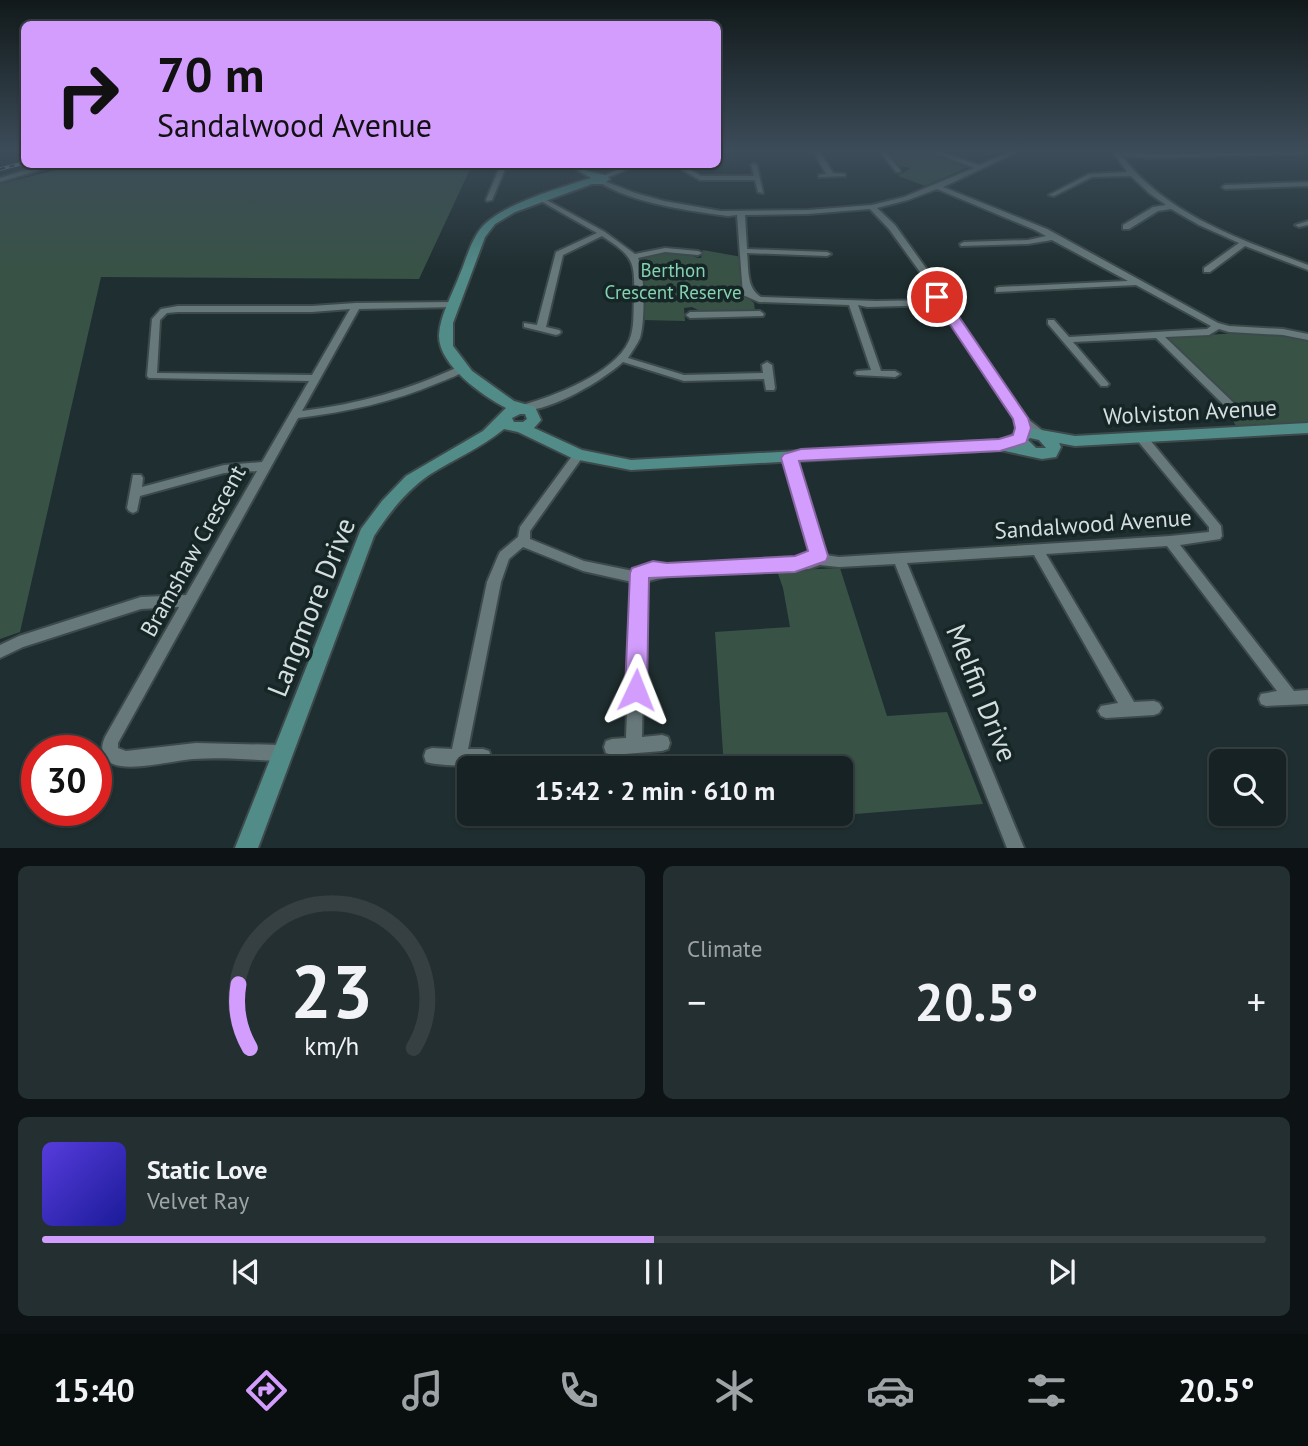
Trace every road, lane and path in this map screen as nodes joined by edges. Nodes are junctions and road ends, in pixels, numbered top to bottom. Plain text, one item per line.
1 (492, 192) edge
2 (562, 192) edge
3 (623, 192) edge
4 (924, 192) edge
5 (953, 192) edge
6 (1059, 192) edge
7 (1155, 192) edge
8 (1052, 195) dead end
9 (541, 199) junction
10 (488, 200) dead end
11 (1174, 206) junction
12 (872, 207) junction
13 (741, 217) junction
14 (1126, 227) dead end
15 (601, 234) junction
16 (1052, 237) junction
17 (1245, 243) junction
18 (964, 244) dead end
19 (746, 251) junction
20 (698, 253) dead end
21 (828, 254) dead end
22 (633, 257) junction
23 (1308, 268) edge
24 (1207, 270) dead end
25 (1131, 283) junction
26 (999, 290) dead end
27 (759, 300) junction
28 (939, 302) junction
29 (853, 304) junction
30 (453, 305) junction
31 (356, 306) junction
32 (690, 314) dead end
33 (1051, 323) dead end
34 (527, 325) dead end
35 (541, 328) junction
36 (1211, 328) junction
37 (556, 332) dead end
38 (1157, 334) junction
39 (1308, 337) edge
40 (1066, 340) junction
41 (622, 359) junction
42 (463, 368) junction
43 (860, 373) dead end
44 (877, 373) junction
45 (895, 374) dead end
46 (314, 378) junction
47 (1104, 384) dead end
48 (770, 388) dead end
49 (499, 400) junction
50 (550, 402) junction
51 (521, 409) junction
52 (1233, 409) dead end
53 (294, 415) junction
54 (1020, 418) junction
55 (520, 422) junction
56 (1308, 428) edge
57 (1041, 435) junction
58 (1141, 437) junction
59 (1021, 438) junction
60 (1074, 441) junction
61 (1000, 445) junction
62 (1053, 450) junction
63 (1031, 452) junction
64 (579, 455) junction
65 (790, 459) junction
66 (265, 466) junction
67 (137, 478) dead end
68 (135, 493) junction
69 (133, 508) dead end
70 (523, 540) junction
71 (1170, 541) junction
72 (1037, 549) junction
73 (819, 558) junction
74 (900, 558) junction
75 (639, 576) junction
76 (189, 601) junction
77 (0, 652) edge
78 (1308, 696) edge
79 (1290, 698) junction
80 (1266, 699) dead end
81 (1154, 708) dead end
82 (1130, 709) junction
83 (1106, 711) dead end
84 (662, 743) dead end
85 (634, 745) junction
86 (612, 747) dead end
87 (282, 753) junction
88 (432, 756) dead end
89 (458, 756) edge
90 (457, 757) edge
91 (246, 848) edge
92 (1016, 848) edge

1 - 10 street
2 - 9 street
3 - 13 street
4 - 12 street
5 - 16 street
6 - 8 street
7 - 11 street
9 - 15 street
9 - 30 street
11 - 14 street
11 - 17 street
12 - 13 street
12 - 28 street
13 - 19 street
15 - 22 street
15 - 35 street
16 - 18 street
16 - 25 street
17 - 23 street
17 - 24 street
19 - 21 street
19 - 27 street
20 - 22 street
22 - 41 street
25 - 26 street
25 - 36 street
27 - 29 street
27 - 32 street
28 - 29 street
28 - 54 street
29 - 44 street
30 - 31 street
30 - 42 street
31 - 46 street, Bramshaw Crescent
31 - 46 street
33 - 40 street
34 - 35 street
35 - 37 street
36 - 38 street
36 - 39 street
38 - 40 street
38 - 52 street
40 - 47 street
41 - 48 street
41 - 50 street
42 - 49 street
42 - 53 street
43 - 44 street
44 - 45 street
46 - 53 street, Bramshaw Crescent
49 - 51 street
49 - 55 street
50 - 51 street
50 - 55 street
51 - 55 street, Langmore Drive
53 - 66 street, Bramshaw Crescent
54 - 57 street
54 - 59 street
55 - 64 street
55 - 87 street, Langmore Drive
56 - 58 street, Wolviston Avenue
57 - 59 street, Wolviston Avenue
57 - 60 street, Wolviston Avenue
57 - 62 street
58 - 60 street, Wolviston Avenue
58 - 71 street, Sandalwood Avenue
59 - 61 street
59 - 63 street
60 - 62 street, Wolviston Avenue
61 - 63 street
61 - 65 street
62 - 63 street, Wolviston Avenue
64 - 65 street
64 - 70 street
65 - 73 street
66 - 68 street
66 - 76 street, Bramshaw Crescent
67 - 68 street
68 - 69 street
70 - 75 street, Sandalwood Avenue
70 - 89 street
71 - 72 street, Sandalwood Avenue
71 - 79 street
72 - 74 street, Sandalwood Avenue
72 - 82 street
73 - 74 street, Sandalwood Avenue
73 - 75 street, Sandalwood Avenue
74 - 92 street, Melfin Drive
75 - 85 street
76 - 77 street
76 - 87 street, Bramshaw Crescent
78 - 79 street
79 - 80 street
81 - 82 street
82 - 83 street
84 - 85 street
85 - 86 street
87 - 91 street, Langmore Drive
88 - 90 street

